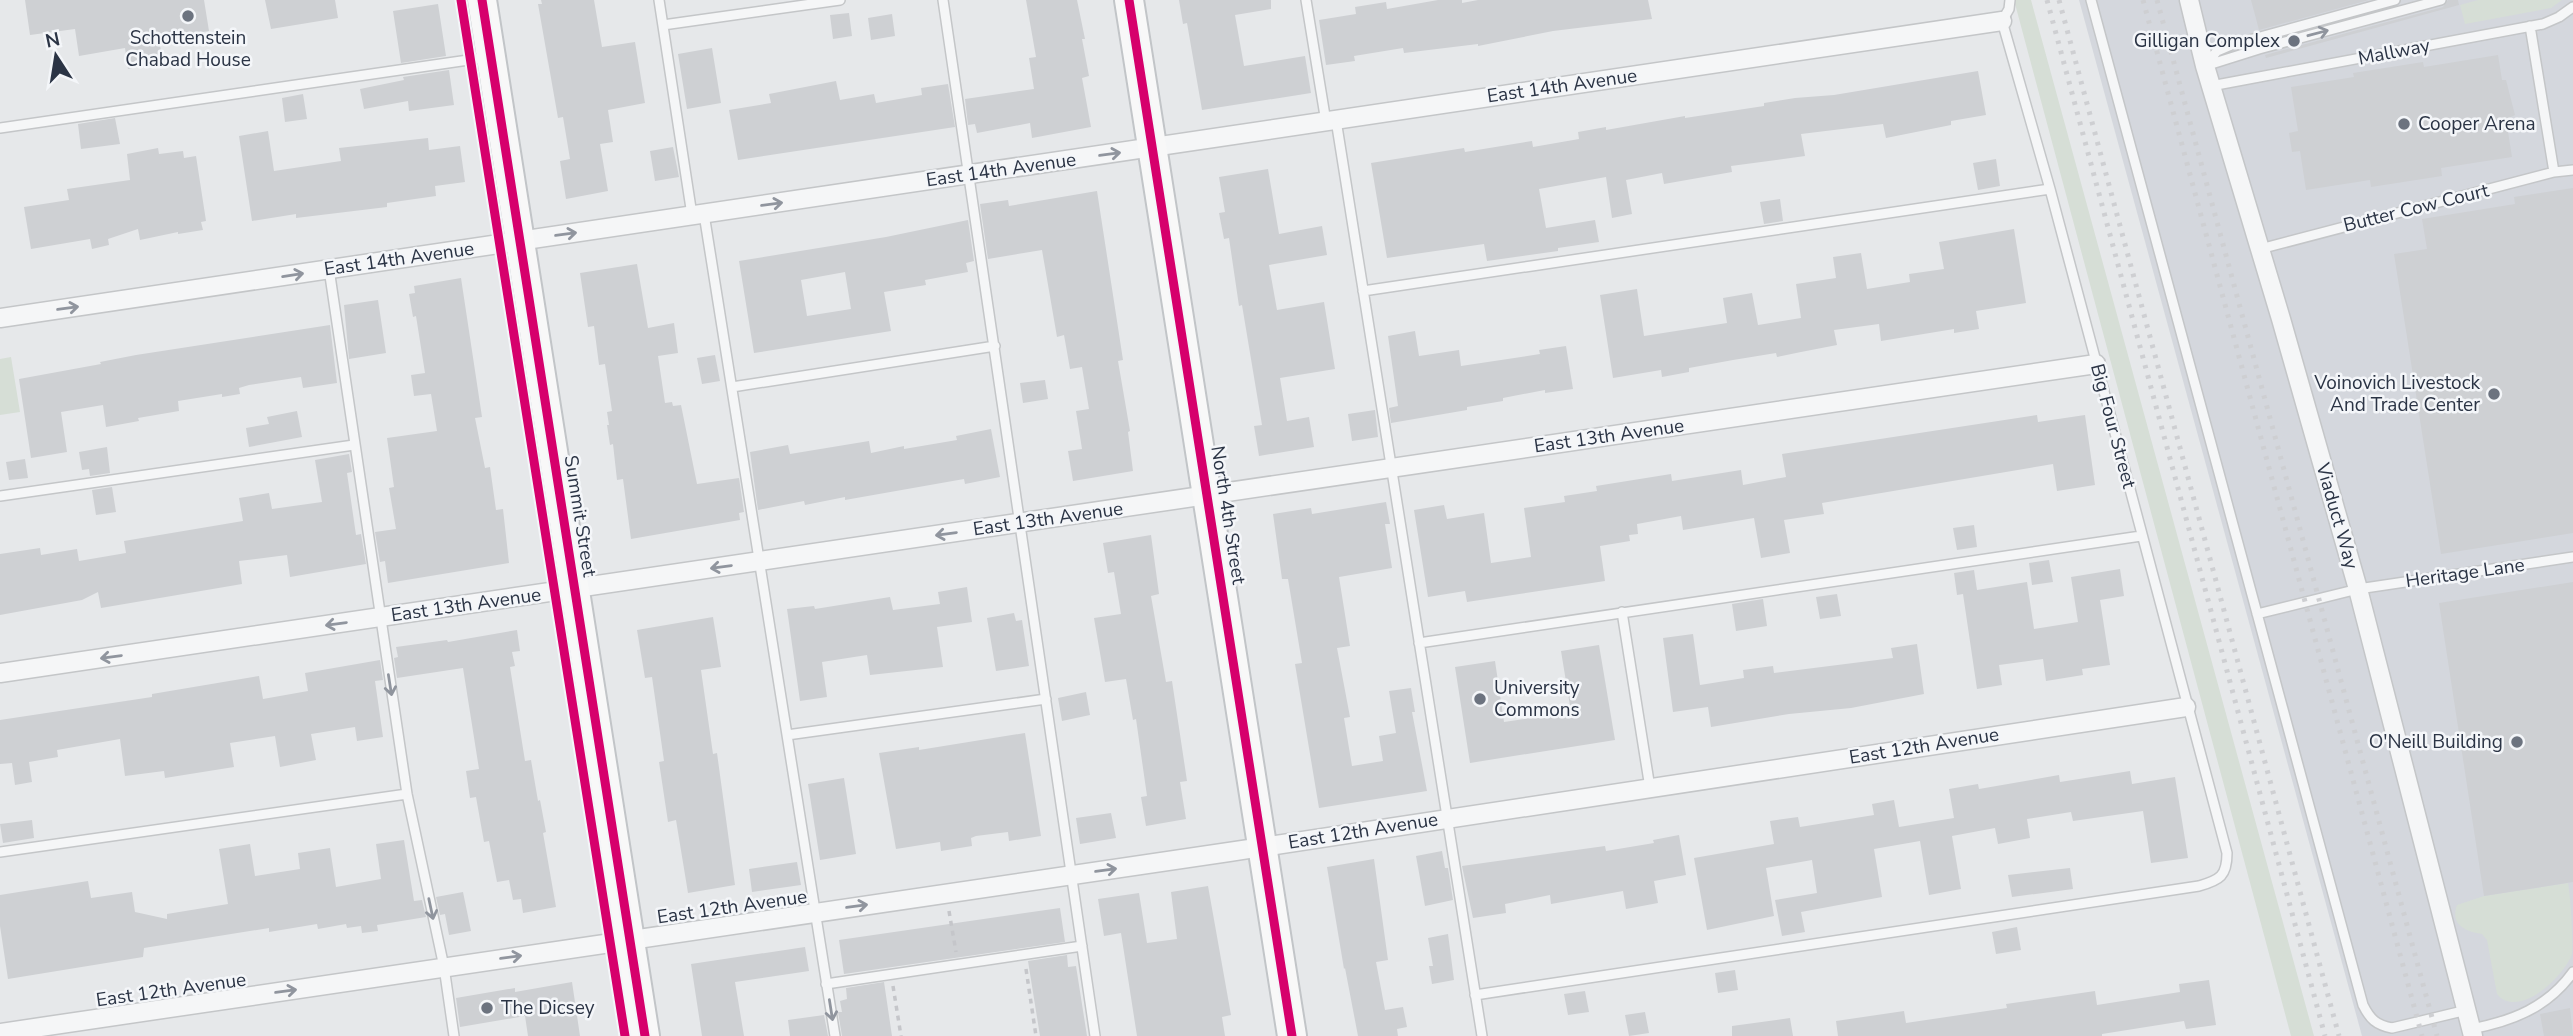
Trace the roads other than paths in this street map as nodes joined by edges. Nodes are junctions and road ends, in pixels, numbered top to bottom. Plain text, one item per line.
1 (482, 0) edge
2 (659, 0) edge
3 (840, 0) edge
4 (943, 0) edge
5 (1129, 0) edge
6 (1306, 0) edge
7 (2010, 0) edge
8 (2091, 0) edge
9 (2189, 0) edge
10 (2395, 0) edge
11 (2441, 0) edge
12 (2573, 7) edge
13 (2002, 21) junction
14 (663, 25) junction
15 (2530, 26) junction
16 (491, 56) junction
17 (2205, 66) junction
18 (2211, 86) junction
19 (1331, 121) junction
20 (0, 128) edge
21 (1152, 148) junction
22 (2573, 170) edge
23 (2554, 172) junction
24 (970, 175) junction
25 (2050, 189) junction
26 (698, 215) junction
27 (520, 241) junction
28 (2260, 249) junction
29 (328, 269) junction
30 (1363, 290) junction
31 (0, 318) edge
32 (995, 346) junction
33 (2096, 364) junction
34 (732, 387) junction
35 (354, 445) junction
36 (1391, 468) junction
37 (1207, 495) junction
38 (0, 496) edge
39 (1021, 523) junction
40 (2141, 536) junction
41 (2573, 558) edge
42 (759, 561) junction
43 (573, 589) junction
44 (2358, 589) junction
45 (1622, 612) junction
46 (2257, 614) junction
47 (379, 618) junction
48 (1419, 643) junction
49 (0, 673) edge
50 (1046, 699) junction
51 (2186, 707) junction
52 (787, 735) junction
53 (1650, 788) junction
54 (407, 794) junction
55 (1447, 819) junction
56 (1262, 847) junction
57 (0, 852) edge
58 (1072, 875) junction
59 (815, 913) junction
60 (631, 940) junction
61 (1082, 946) junction
62 (444, 967) junction
63 (2573, 972) edge
64 (827, 984) junction
65 (1475, 995) junction
66 (2467, 1010) junction
67 (2472, 1032) edge
68 (0, 1033) edge
69 (453, 1036) edge
70 (645, 1036) edge
71 (835, 1036) edge
72 (1095, 1036) edge
73 (1292, 1036) edge
74 (1482, 1036) edge

1 - 16 main road, Summit Street
2 - 14 lane
3 - 14 lane
4 - 24 lane
5 - 21 main road, North 4th Street
6 - 19 lane
7 - 13 lane
8 - 46 lane
9 - 17 street, Viaduct Way
10 - 17 lane
17 -> 11 lane
12 - 15 lane, Mallway
13 - 19 street, East 14th Avenue
13 - 25 lane, Big Four Street
14 - 26 lane
15 - 18 lane, Mallway
15 - 23 lane
16 - 20 lane
16 - 27 main road, Summit Street
17 - 18 street, Viaduct Way
18 - 28 street, Viaduct Way
19 - 21 street, East 14th Avenue
19 - 30 lane
24 -> 21 street, East 14th Avenue
21 - 37 main road, North 4th Street
22 - 23 lane, Butter Cow Court
23 - 28 lane, Butter Cow Court
26 -> 24 street, East 14th Avenue
24 - 32 lane
25 - 30 lane
25 - 33 lane, Big Four Street
27 -> 26 street, East 14th Avenue
26 - 34 lane
27 - 29 street, East 14th Avenue
27 - 43 main road, Summit Street
28 - 44 street, Viaduct Way
31 -> 29 street, East 14th Avenue
29 - 35 lane
30 - 36 lane
32 - 34 lane
32 - 39 lane
33 - 36 street, East 13th Avenue
33 - 40 lane, Big Four Street
34 - 42 lane
35 - 38 lane
35 - 47 lane
36 - 37 street, East 13th Avenue
36 - 48 lane
37 - 39 street, East 13th Avenue
37 - 56 main road, North 4th Street
39 -> 42 street, East 13th Avenue
39 - 50 lane
40 - 45 lane
40 - 51 lane, Big Four Street
41 - 44 lane, Heritage Lane
42 -> 43 street, East 13th Avenue
42 - 52 lane
43 - 47 street, East 13th Avenue
43 - 60 main road, Summit Street
44 - 46 lane, Heritage Lane
44 - 66 street, Viaduct Way
45 - 48 lane
45 - 53 lane
46 - 66 lane
47 -> 49 street, East 13th Avenue
47 -> 54 lane
48 - 55 lane
50 - 52 lane
50 - 58 lane
51 - 53 street, East 12th Avenue
51 - 65 lane, Big Four Street
52 - 59 lane
53 - 55 street, East 12th Avenue
54 - 57 lane
54 -> 62 lane
55 - 56 street, East 12th Avenue
55 - 65 lane
58 -> 56 street, East 12th Avenue
56 - 73 main road, North 4th Street
59 -> 58 street, East 12th Avenue
58 - 61 lane
59 - 60 street, East 12th Avenue
59 - 64 lane
62 -> 60 street, East 12th Avenue
60 - 70 main road, Summit Street
61 - 64 lane
61 - 72 lane
68 -> 62 street, East 12th Avenue
62 - 69 lane
63 - 67 lane
64 -> 71 lane
65 - 74 lane
66 - 67 street, Viaduct Way

